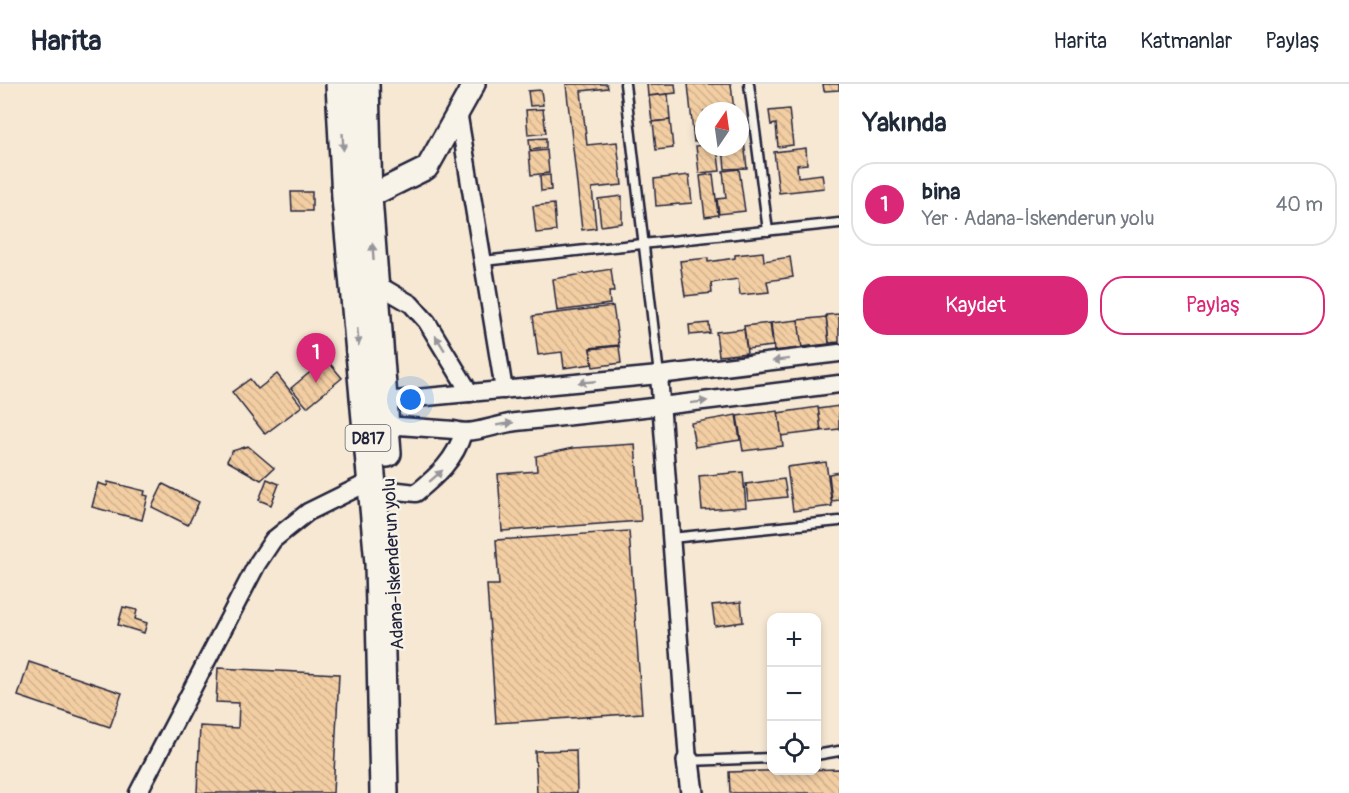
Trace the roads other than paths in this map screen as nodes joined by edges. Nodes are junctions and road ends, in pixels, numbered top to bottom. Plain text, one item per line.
1 (340, 84) edge
2 (365, 84) edge
3 (474, 84) edge
4 (625, 84) edge
5 (749, 84) edge
6 (459, 111) junction
7 (357, 197) junction
8 (839, 224) edge
9 (768, 231) junction
10 (645, 245) junction
11 (483, 261) junction
12 (375, 283) junction
13 (839, 353) edge
14 (659, 375) junction
15 (839, 384) edge
16 (504, 390) junction
17 (470, 393) junction
18 (662, 407) junction
19 (384, 413) junction
20 (463, 433) junction
21 (381, 485) junction
22 (839, 521) edge
23 (671, 538) junction
24 (839, 751) edge
25 (821, 754) edge
26 (767, 758) edge
27 (688, 761) junction
28 (138, 793) edge
29 (384, 793) edge
30 (399, 793) edge
31 (692, 793) edge

1 -> 7 highway, D817
2 - 7 highway, Adana-İskenderun yolu / D817
3 - 6 street
4 - 10 lane
5 - 9 lane
6 - 7 street
6 - 11 street
12 -> 7 highway, Adana-İskenderun yolu / D817
7 -> 21 highway, D817
8 - 9 lane
9 - 10 lane
10 - 11 lane
10 - 14 lane
11 - 16 street
17 -> 12 street
12 - 19 highway, Adana-İskenderun yolu / D817
13 -> 14 street
14 -> 16 street
14 - 18 street
18 -> 15 street
16 - 17 street
17 - 19 street
20 -> 18 street
18 - 23 street
19 - 20 street
19 - 21 highway, Adana-İskenderun yolu / D817
21 -> 20 street
21 - 28 street
21 - 29 highway, D817
21 - 30 highway, Adana-İskenderun yolu / D817
22 - 23 lane
23 - 27 street
24 - 25 lane
26 - 27 lane
27 - 31 street

